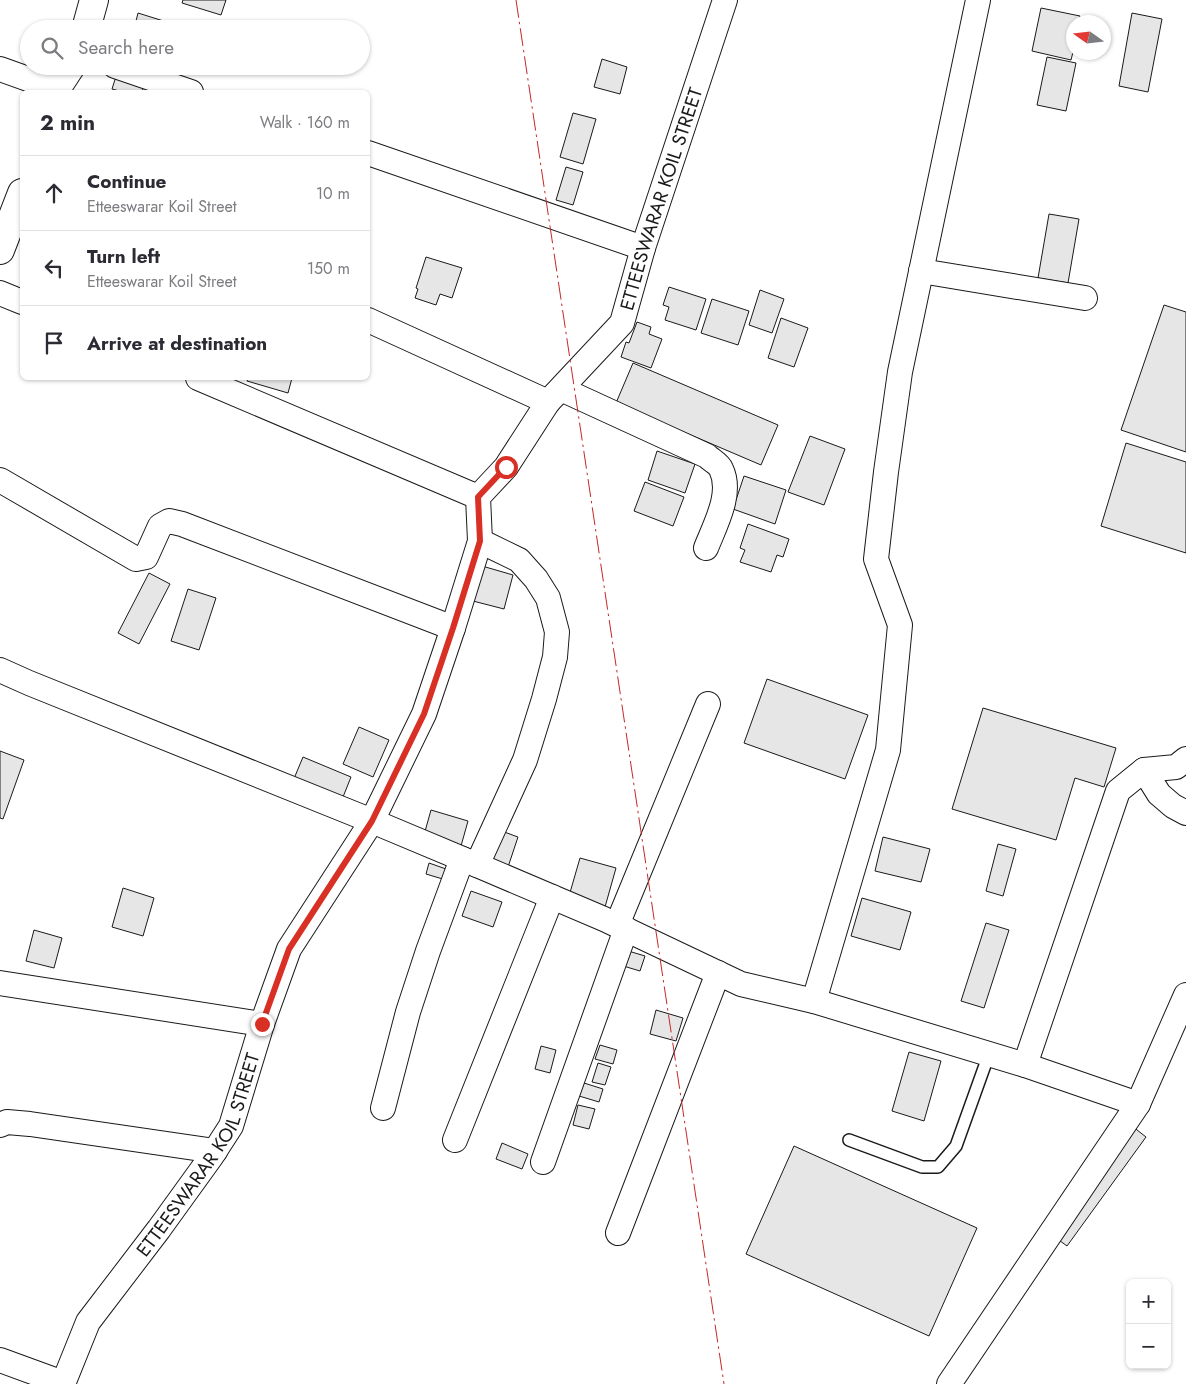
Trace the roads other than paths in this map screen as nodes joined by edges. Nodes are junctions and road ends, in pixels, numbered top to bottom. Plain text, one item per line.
1 (94, 0) edge
2 (725, 0) edge
3 (978, 0) edge
4 (88, 20) edge
5 (0, 69) edge
6 (65, 75) edge
7 (141, 75) edge
8 (55, 90) edge
9 (185, 90) edge
10 (370, 154) edge
11 (20, 198) edge
12 (643, 248) junction
13 (0, 250) edge
14 (921, 270) junction
15 (0, 293) edge
16 (1085, 298) dead end
17 (20, 301) edge
18 (370, 321) edge
19 (203, 380) edge
20 (555, 396) junction
21 (0, 480) edge
22 (478, 497) junction
23 (480, 541) junction
24 (706, 548) dead end
25 (453, 628) junction
26 (0, 670) edge
27 (708, 704) dead end
28 (1186, 759) edge
29 (1144, 770) junction
30 (1186, 813) edge
31 (372, 821) junction
32 (470, 862) junction
33 (552, 897) junction
34 (621, 927) junction
35 (718, 973) junction
36 (0, 983) edge
37 (1186, 996) edge
38 (814, 1000) junction
39 (262, 1024) junction
40 (989, 1054) junction
41 (1025, 1065) junction
42 (1138, 1104) junction
43 (383, 1108) dead end
44 (0, 1125) edge
45 (456, 1140) dead end
46 (849, 1140) dead end
47 (215, 1150) junction
48 (543, 1162) dead end
49 (618, 1233) dead end
50 (0, 1360) edge
51 (63, 1384) edge
52 (949, 1384) edge

1 - 4 street
2 - 12 street, ETTEESWARAR KOIL STREET
3 - 14 street
5 - 8 street
6 - 8 street
7 - 9 street
10 - 12 street
11 - 13 street
12 - 20 street, ETTEESWARAR KOIL STREET
14 - 16 street
14 - 38 street
15 - 17 street
18 - 20 street
19 - 22 street
20 - 22 street, ETTEESWARAR KOIL STREET
20 - 24 street
21 - 25 street
22 - 23 street, ETTEESWARAR KOIL STREET
23 - 25 street, ETTEESWARAR KOIL STREET
23 - 32 street
25 - 31 street, ETTEESWARAR KOIL STREET
26 - 31 street
27 - 34 street
28 - 29 street
29 - 30 street
29 - 41 street
31 - 32 street
31 - 39 street, ETTEESWARAR KOIL STREET
32 - 33 street
32 - 43 street
33 - 34 street
33 - 45 street
34 - 35 street
34 - 48 street
35 - 38 street
35 - 49 street
36 - 39 street
37 - 42 street
38 - 40 street
39 - 47 street, ETTEESWARAR KOIL STREET
40 - 41 street
40 - 46 lane
41 - 42 street
42 - 52 street
44 - 47 street
47 - 51 street, ETTEESWARAR KOIL STREET
50 - 51 street

